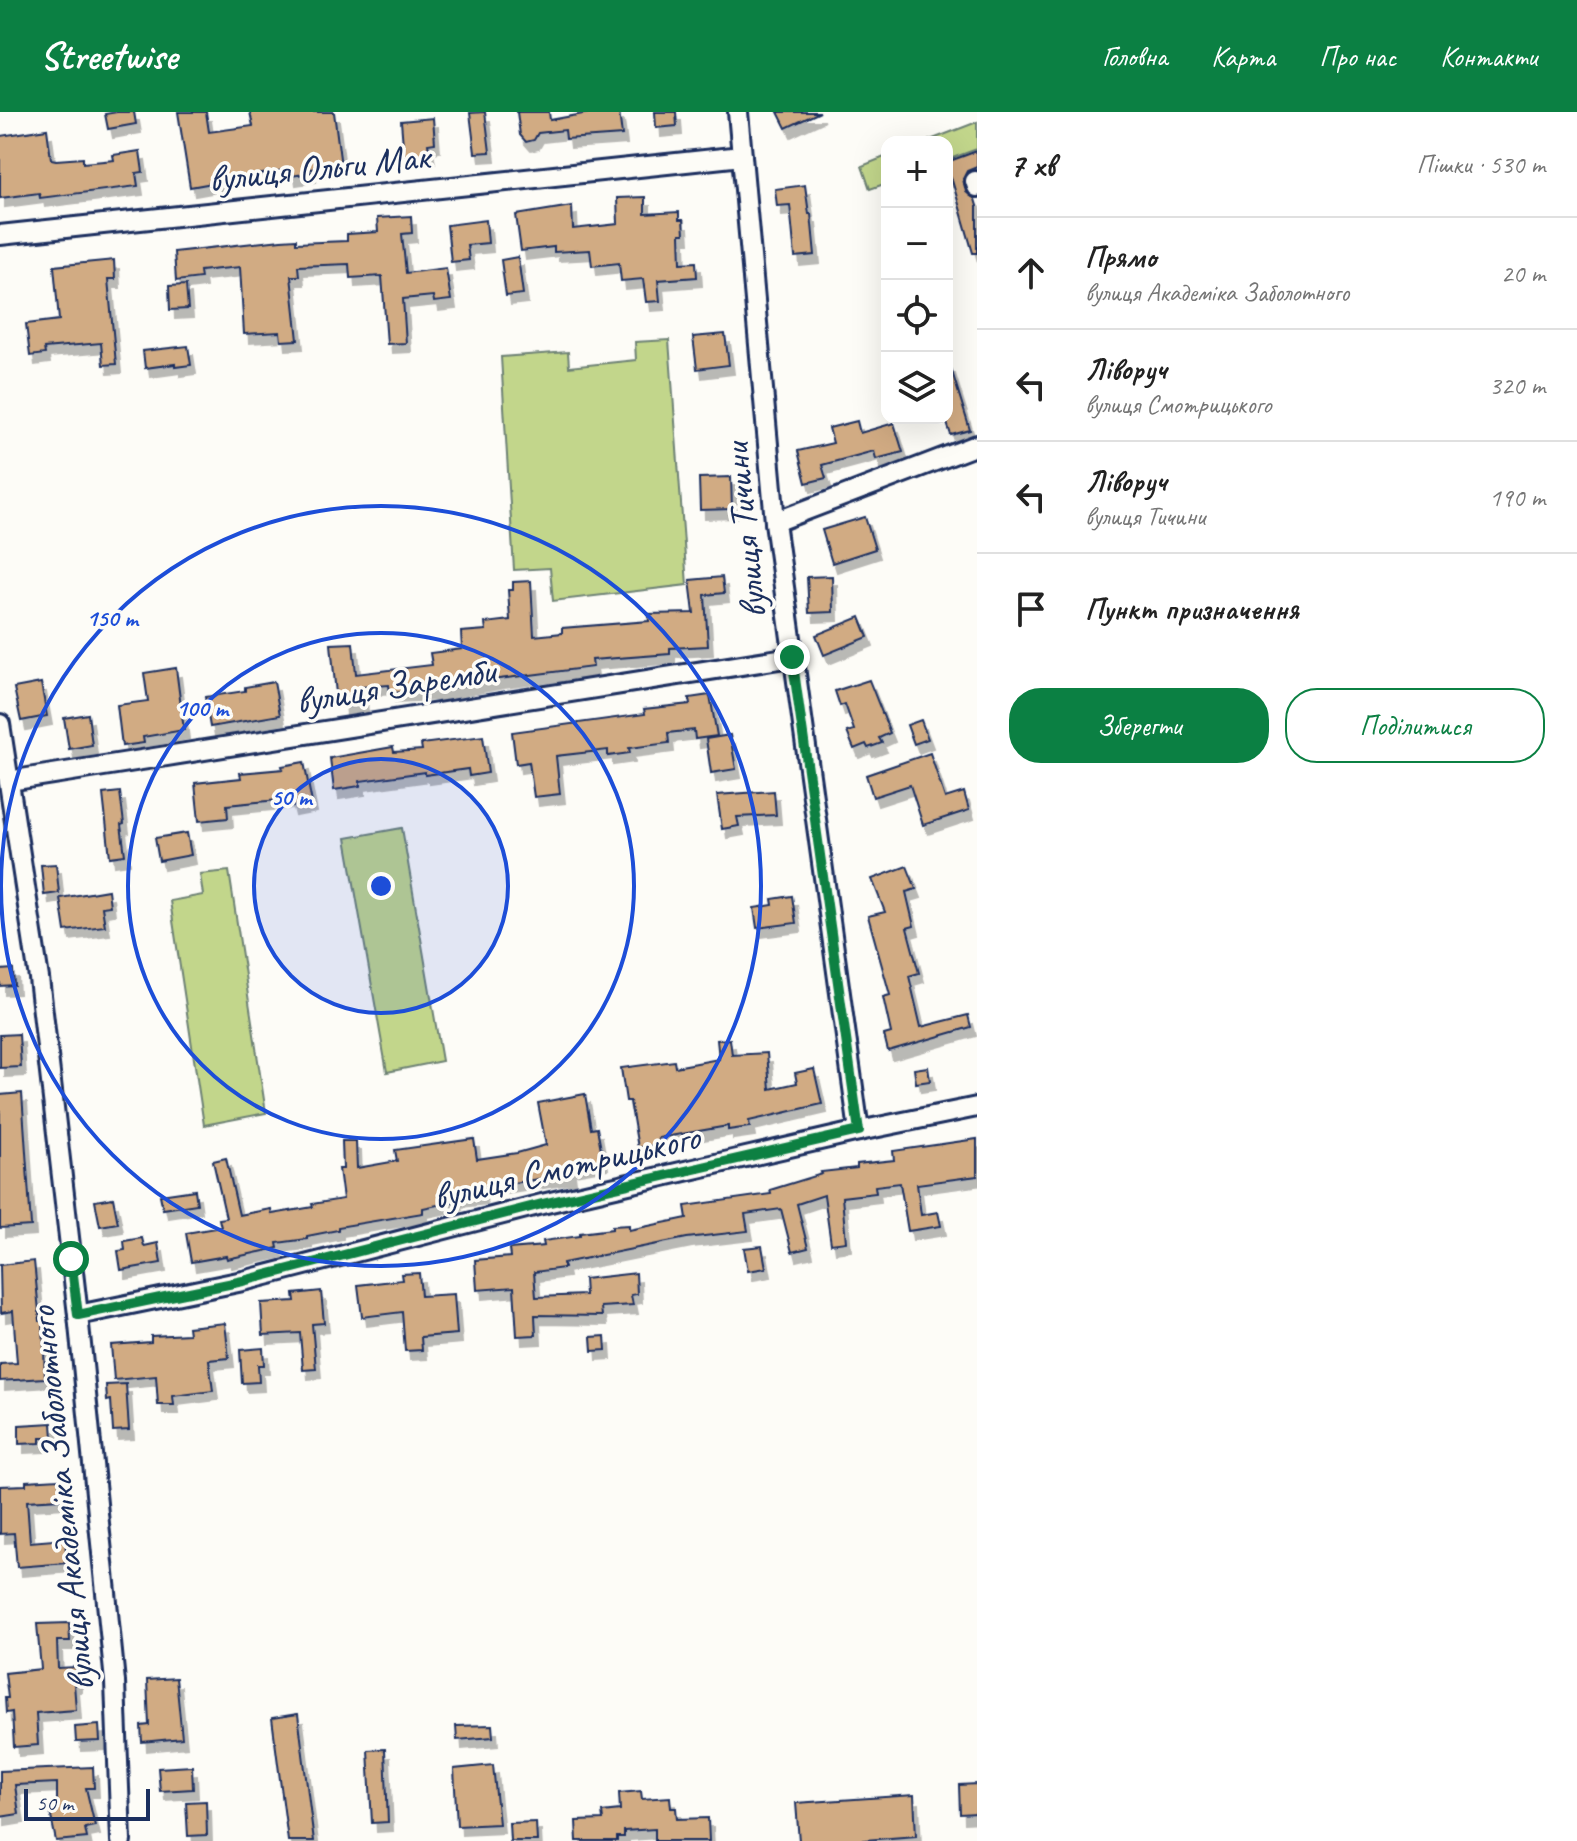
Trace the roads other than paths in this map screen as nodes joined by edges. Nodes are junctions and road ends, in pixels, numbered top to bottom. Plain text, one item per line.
1 (738, 112) edge
2 (742, 156) junction
3 (0, 235) edge
4 (977, 445) edge
5 (775, 522) junction
6 (792, 657) junction
7 (0, 724) edge
8 (9, 781) junction
9 (977, 1107) edge
10 (859, 1131) junction
11 (78, 1315) junction
12 (121, 1841) edge

1 - 2 street, вулиця Тичини
2 - 3 street, вулиця Ольги Мак
2 - 5 street, вулиця Тичини
4 - 5 street
5 - 6 street, вулиця Тичини
6 - 8 street, вулиця Заремби
6 - 10 street, вулиця Тичини
7 - 8 street, вулиця Академіка Заболотного
8 - 11 street, вулиця Академіка Заболотного
9 - 10 street, вулиця Смотрицького
10 - 11 street, вулиця Смотрицького
11 - 12 street, вулиця Академіка Заболотного

